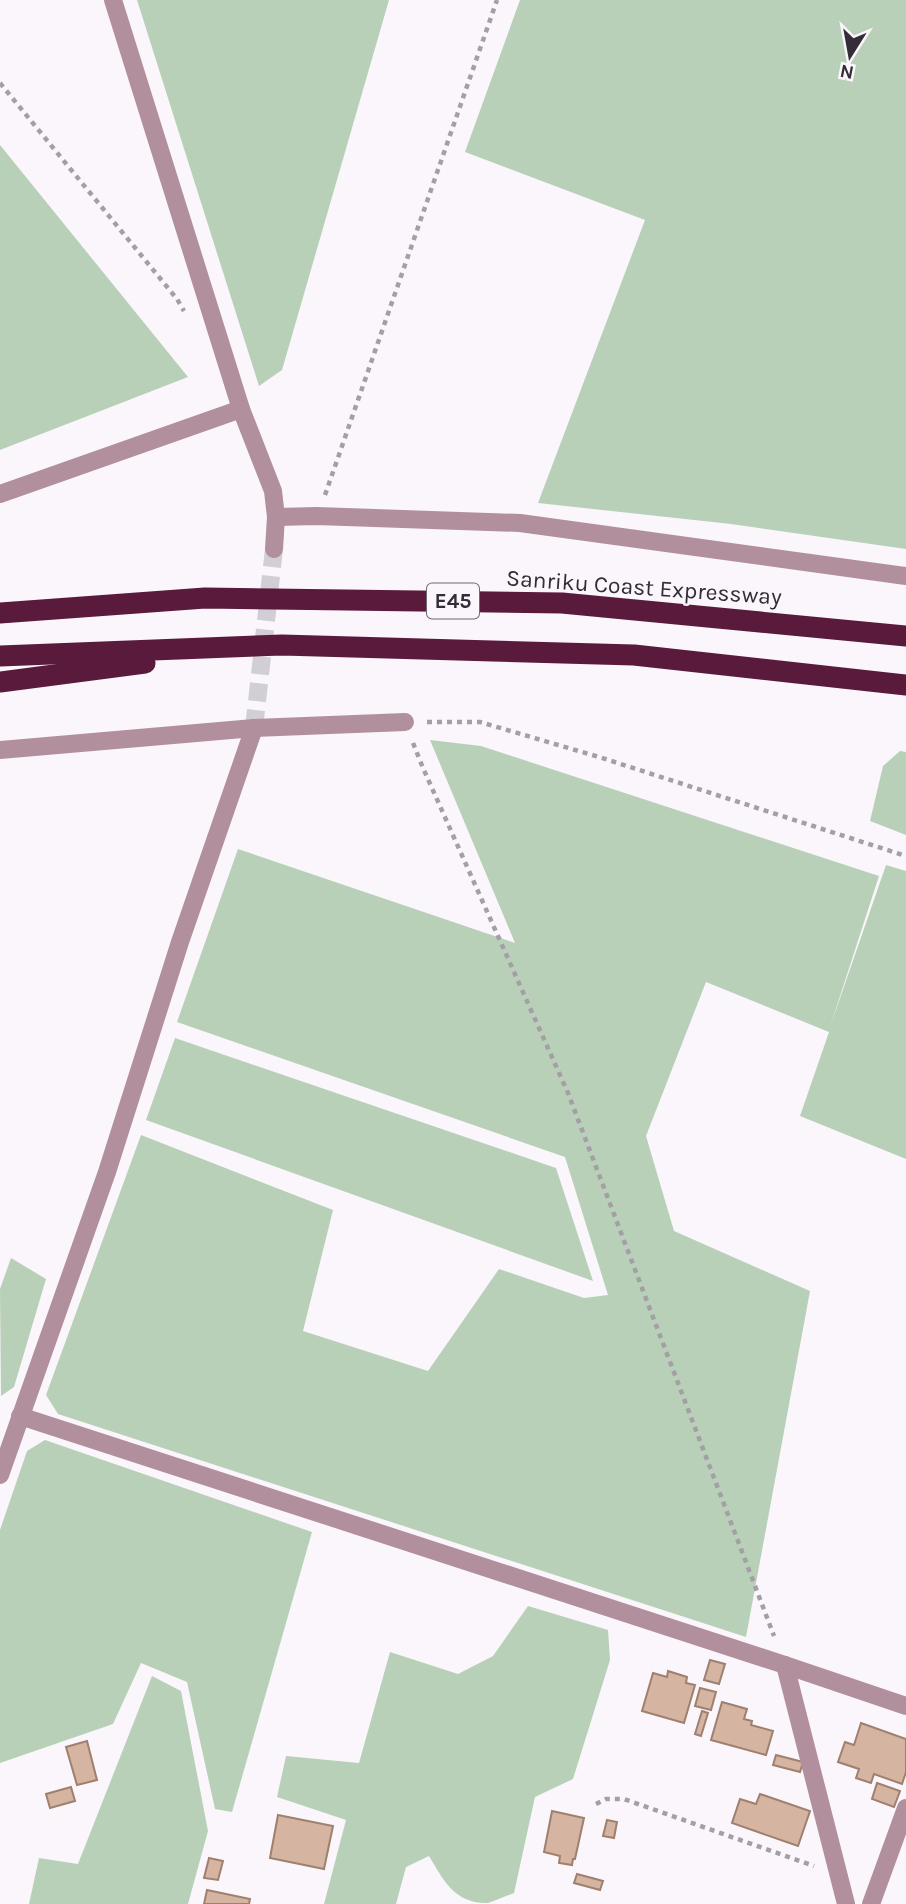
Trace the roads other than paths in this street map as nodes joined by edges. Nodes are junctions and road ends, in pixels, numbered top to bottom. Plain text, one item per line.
1 (113, 0) edge
2 (241, 409) junction
3 (0, 494) edge
4 (275, 517) junction
5 (274, 549) tunnel mouth
6 (906, 576) edge
7 (0, 613) edge
8 (906, 636) edge
9 (282, 645) junction
10 (0, 656) edge
11 (0, 682) edge
12 (906, 685) edge
13 (405, 722) road end
14 (254, 728) junction
15 (0, 750) edge
16 (20, 1416) junction
17 (0, 1475) edge
18 (785, 1665) junction
19 (906, 1706) edge
20 (906, 1808) edge
21 (846, 1904) edge
22 (871, 1904) edge

1 - 2 street
2 - 3 street
2 - 4 street
4 - 5 street
4 - 6 street
7 - 8 highway, Sanriku Coast Expressway / E45
9 - 10 highway, E45
9 - 11 highway
9 - 12 highway, E45
13 - 14 street
14 - 15 street
14 - 16 street
16 - 17 street
16 - 18 street
18 - 19 street
18 - 21 street
20 - 22 street

